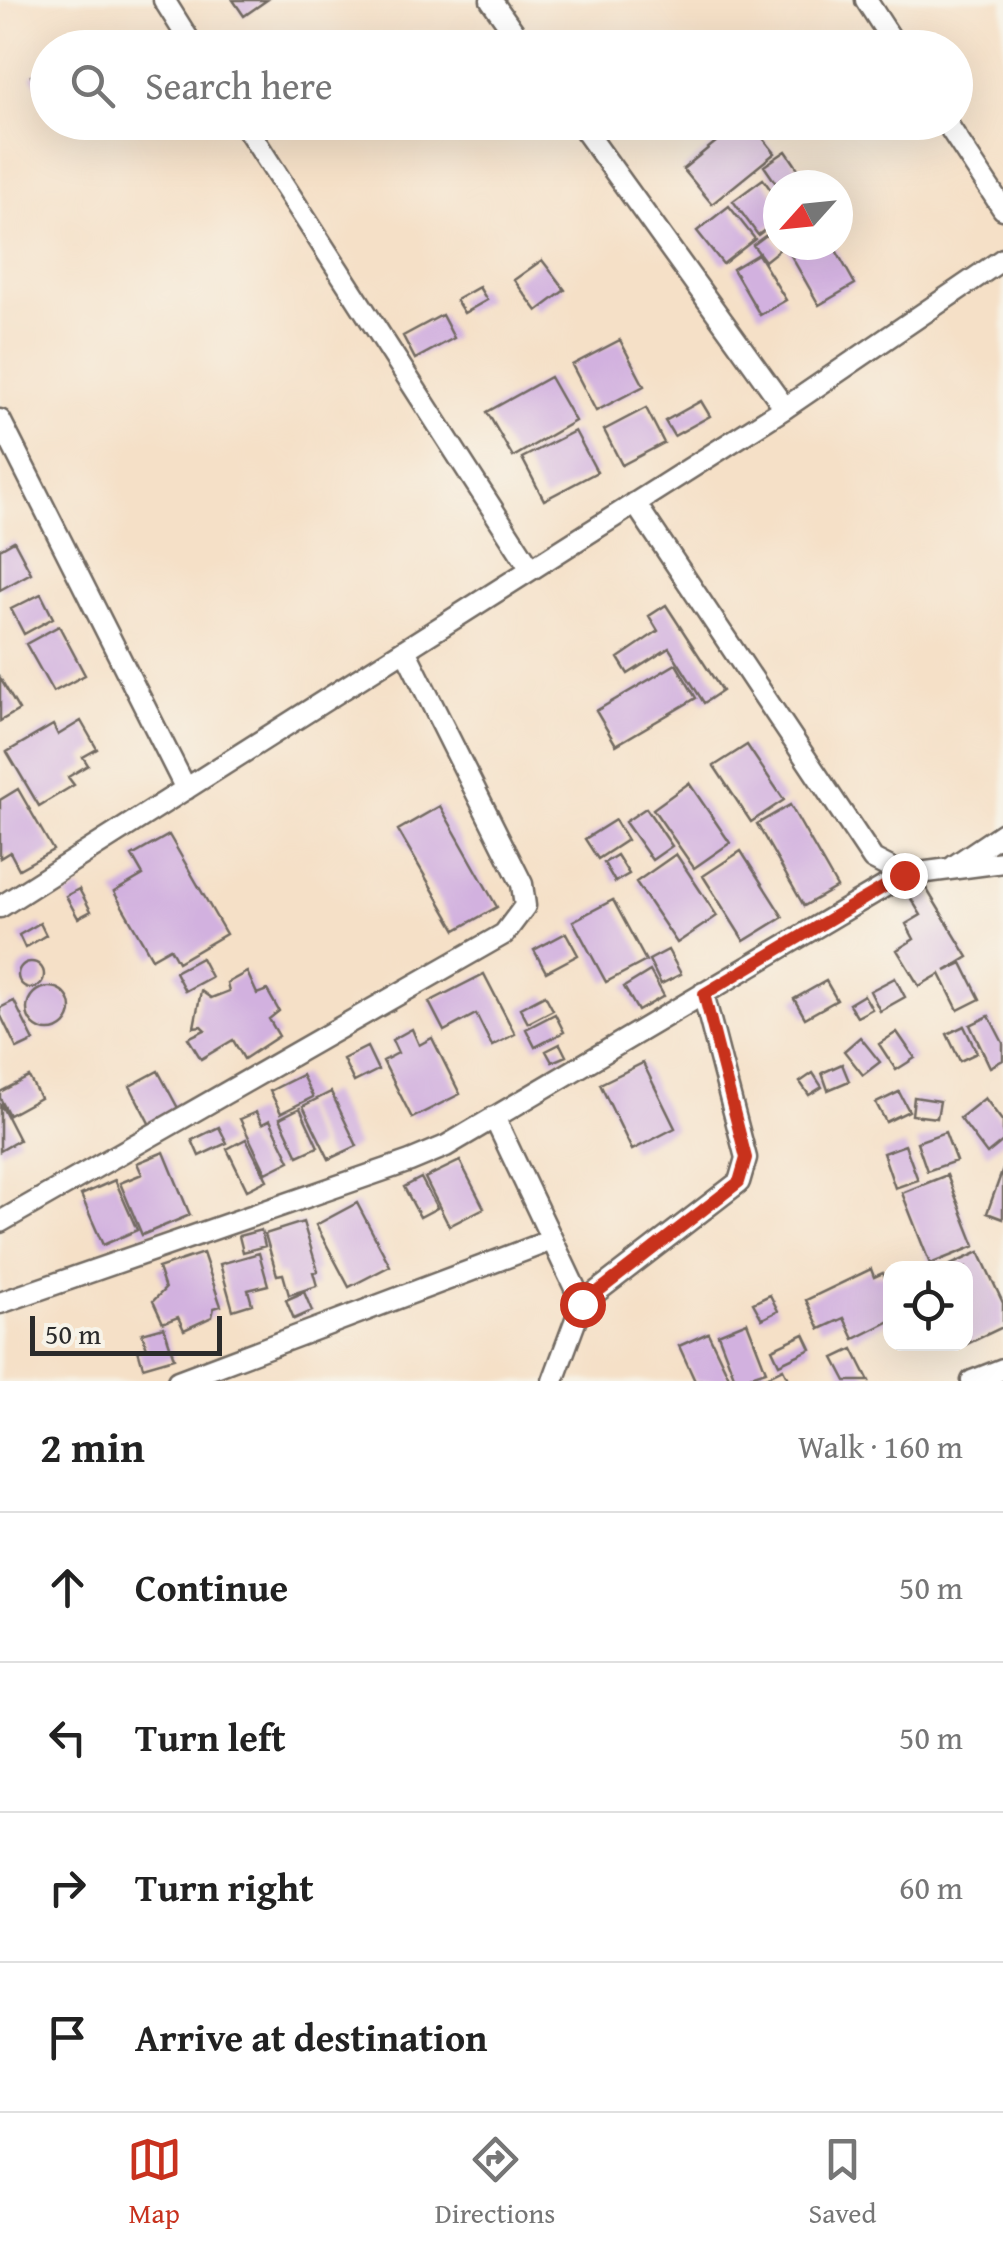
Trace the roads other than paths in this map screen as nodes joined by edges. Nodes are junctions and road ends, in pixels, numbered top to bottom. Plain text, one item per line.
1 (164, 0) edge
2 (491, 0) edge
3 (866, 0) edge
4 (183, 30) edge
5 (512, 30) edge
6 (885, 30) edge
7 (255, 140) edge
8 (592, 140) edge
9 (958, 140) edge
10 (1003, 209) edge
11 (1003, 260) edge
12 (785, 408) junction
13 (0, 420) edge
14 (7, 450) edge
15 (635, 503) junction
16 (530, 569) junction
17 (405, 650) junction
18 (186, 789) junction
19 (1003, 832) edge
20 (1003, 862) edge
21 (952, 867) junction
22 (904, 875) junction
23 (0, 907) edge
24 (704, 994) junction
25 (494, 1118) junction
26 (0, 1222) edge
27 (552, 1240) junction
28 (0, 1303) edge
29 (582, 1304) junction
30 (1003, 1369) edge
31 (178, 1381) edge
32 (553, 1381) edge
33 (972, 1381) edge

1 - 4 street
2 - 5 street
3 - 6 street
7 - 16 street
8 - 12 street
9 - 10 street
11 - 12 street
12 - 15 street
13 - 14 street
14 - 18 street
15 - 16 street
15 - 22 street
16 - 17 street
17 - 18 street
17 - 26 street
18 - 23 street
19 - 21 street
20 - 21 street
21 - 22 street
22 - 24 street
24 - 25 street
24 - 29 street
25 - 27 street
25 - 28 street
27 - 29 street
27 - 31 street
29 - 32 street
30 - 33 street

